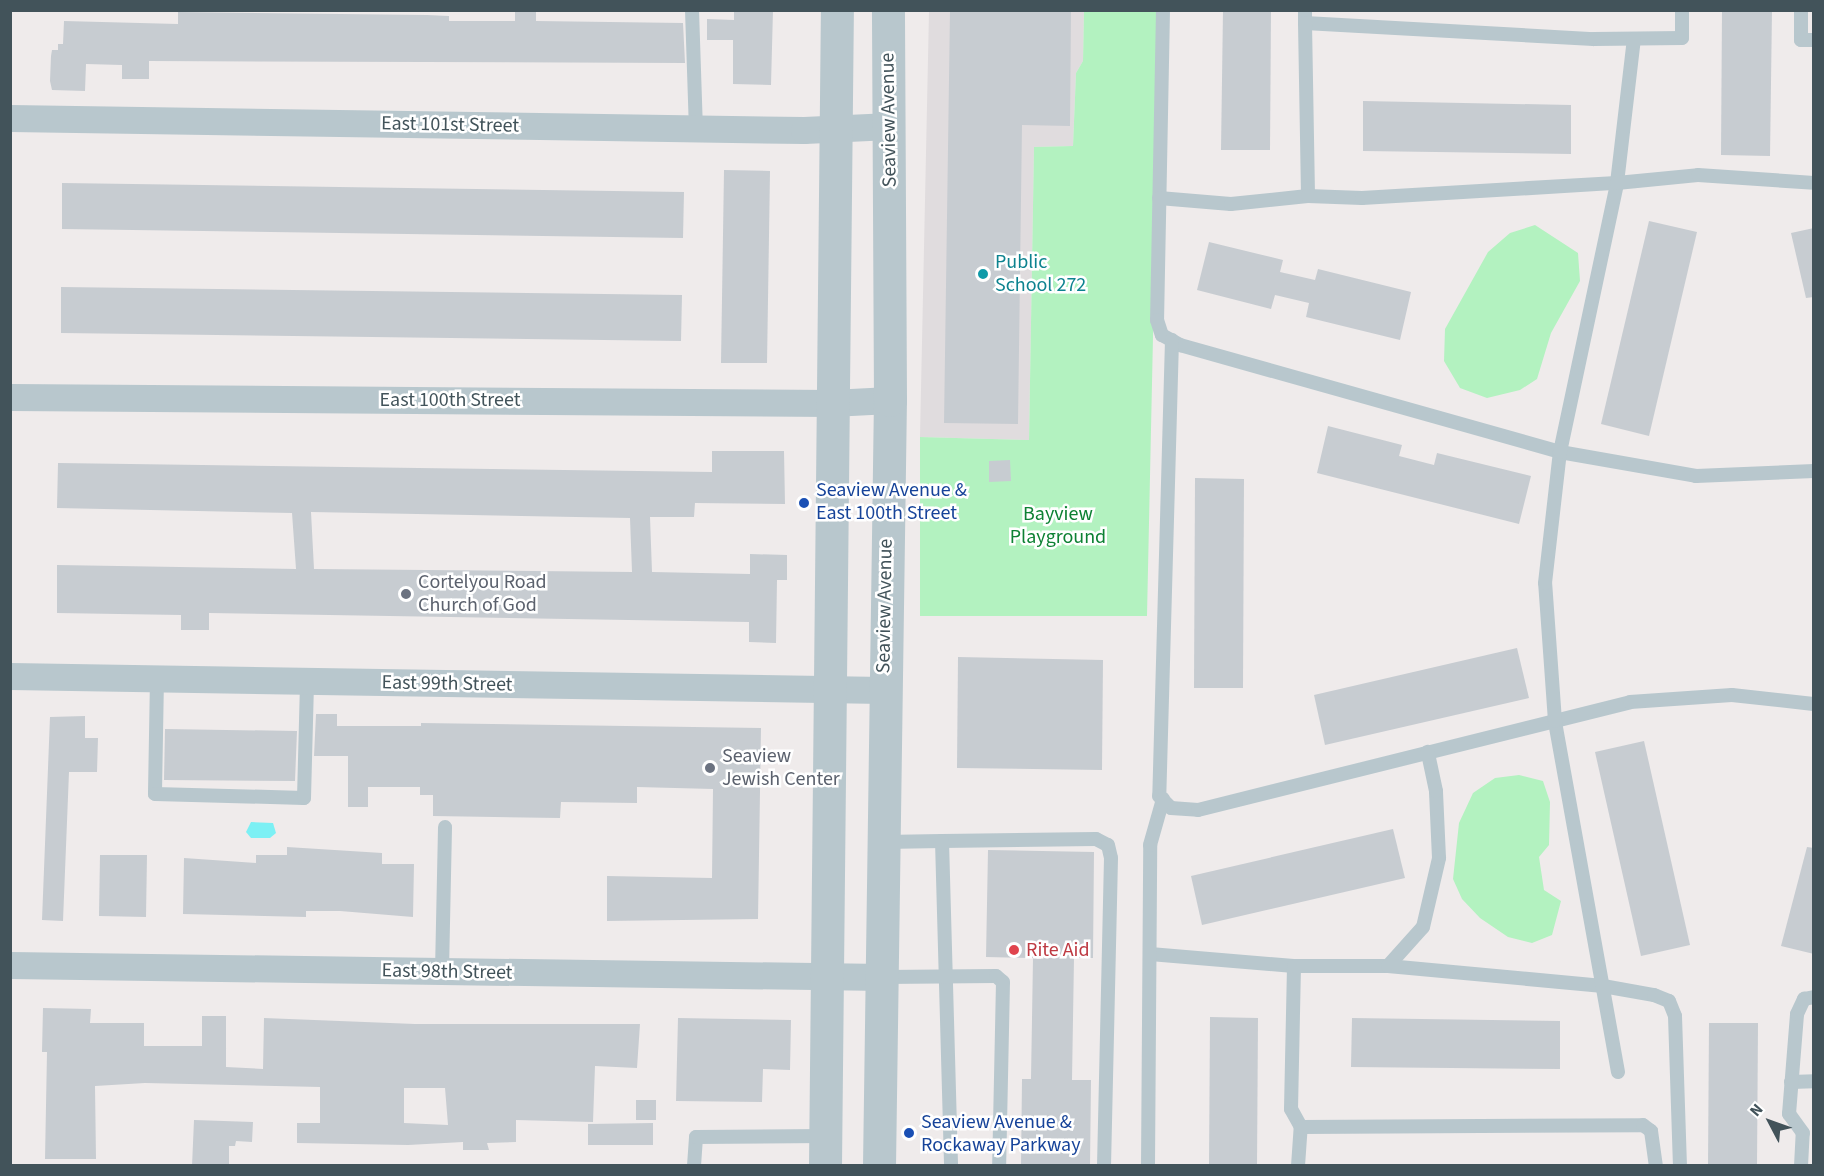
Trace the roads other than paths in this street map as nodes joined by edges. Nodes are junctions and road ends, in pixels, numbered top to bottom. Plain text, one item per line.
1 (692, 10) edge
2 (837, 10) edge
3 (888, 10) edge
4 (1163, 10) edge
5 (1682, 10) edge
6 (1801, 10) edge
7 (1305, 17) edge
8 (1634, 39) junction
9 (1814, 40) edge
10 (10, 118) edge
11 (890, 126) junction
12 (696, 128) junction
13 (835, 130) junction
14 (1617, 183) junction
15 (1814, 183) edge
16 (1308, 196) junction
17 (1159, 198) junction
18 (1172, 340) junction
19 (10, 397) edge
20 (890, 400) junction
21 (831, 403) junction
22 (1560, 452) junction
23 (1814, 471) edge
24 (10, 676) edge
25 (157, 678) junction
26 (307, 681) junction
27 (830, 690) junction
28 (883, 690) junction
29 (1814, 704) edge
30 (1555, 721) junction
31 (1428, 752) junction
32 (1163, 799) junction
33 (445, 827) dead end
34 (942, 841) junction
35 (884, 843) junction
36 (1150, 954) junction
37 (10, 964) edge
38 (1294, 966) junction
39 (1388, 966) junction
40 (442, 971) junction
41 (946, 974) junction
42 (884, 977) junction
43 (827, 978) junction
44 (1604, 986) junction
45 (1814, 997) edge
46 (1618, 1072) dead end
47 (1791, 1082) junction
48 (1814, 1082) edge
49 (1301, 1127) junction
50 (1808, 1134) edge
51 (825, 1151) edge
52 (694, 1166) edge
53 (879, 1166) edge
54 (951, 1166) edge
55 (999, 1166) edge
56 (1104, 1166) edge
57 (1148, 1166) edge
58 (1298, 1166) edge
59 (1656, 1166) edge
60 (1680, 1166) edge
61 (1801, 1166) edge

1 - 12 lane
2 - 13 street
3 - 11 street, Seaview Avenue
4 - 17 lane
5 - 8 lane
6 - 9 lane
7 - 8 lane
7 - 16 lane
8 - 14 lane
10 - 12 street, East 101st Street
11 - 13 street, East 101st Street
11 - 20 street, Seaview Avenue
12 - 13 street, East 101st Street
13 - 21 street
14 - 15 lane
14 - 16 lane
14 - 22 lane
16 - 17 lane
17 - 18 lane
18 - 22 lane
18 - 32 lane
19 - 21 street, East 100th Street
20 - 21 street, East 100th Street
20 - 28 street, Seaview Avenue
21 - 27 street
22 - 23 lane
22 - 30 lane
24 - 25 street, East 99th Street
25 - 26 street, East 99th Street
25 - 26 lane
26 - 27 street, East 99th Street
27 - 28 street, East 99th Street
27 - 43 street
28 - 35 street, Seaview Avenue
29 - 30 lane
30 - 31 lane
30 - 44 lane
31 - 32 lane
31 - 39 lane
32 - 36 lane
33 - 40 lane
34 - 35 lane
34 - 41 lane
34 - 56 lane
35 - 42 street, Seaview Avenue
36 - 38 lane
36 - 57 lane
37 - 40 street, East 98th Street
38 - 39 lane
38 - 49 lane
39 - 44 lane
40 - 43 street, East 98th Street
41 - 42 lane
41 - 54 lane
41 - 55 lane
42 - 43 street, East 98th Street
42 - 53 street, Seaview Avenue
43 - 51 street
44 - 46 lane
44 - 60 lane
45 - 47 lane
47 - 48 lane
47 - 50 lane
49 - 58 lane
49 - 59 lane
50 - 61 lane
51 - 52 lane

